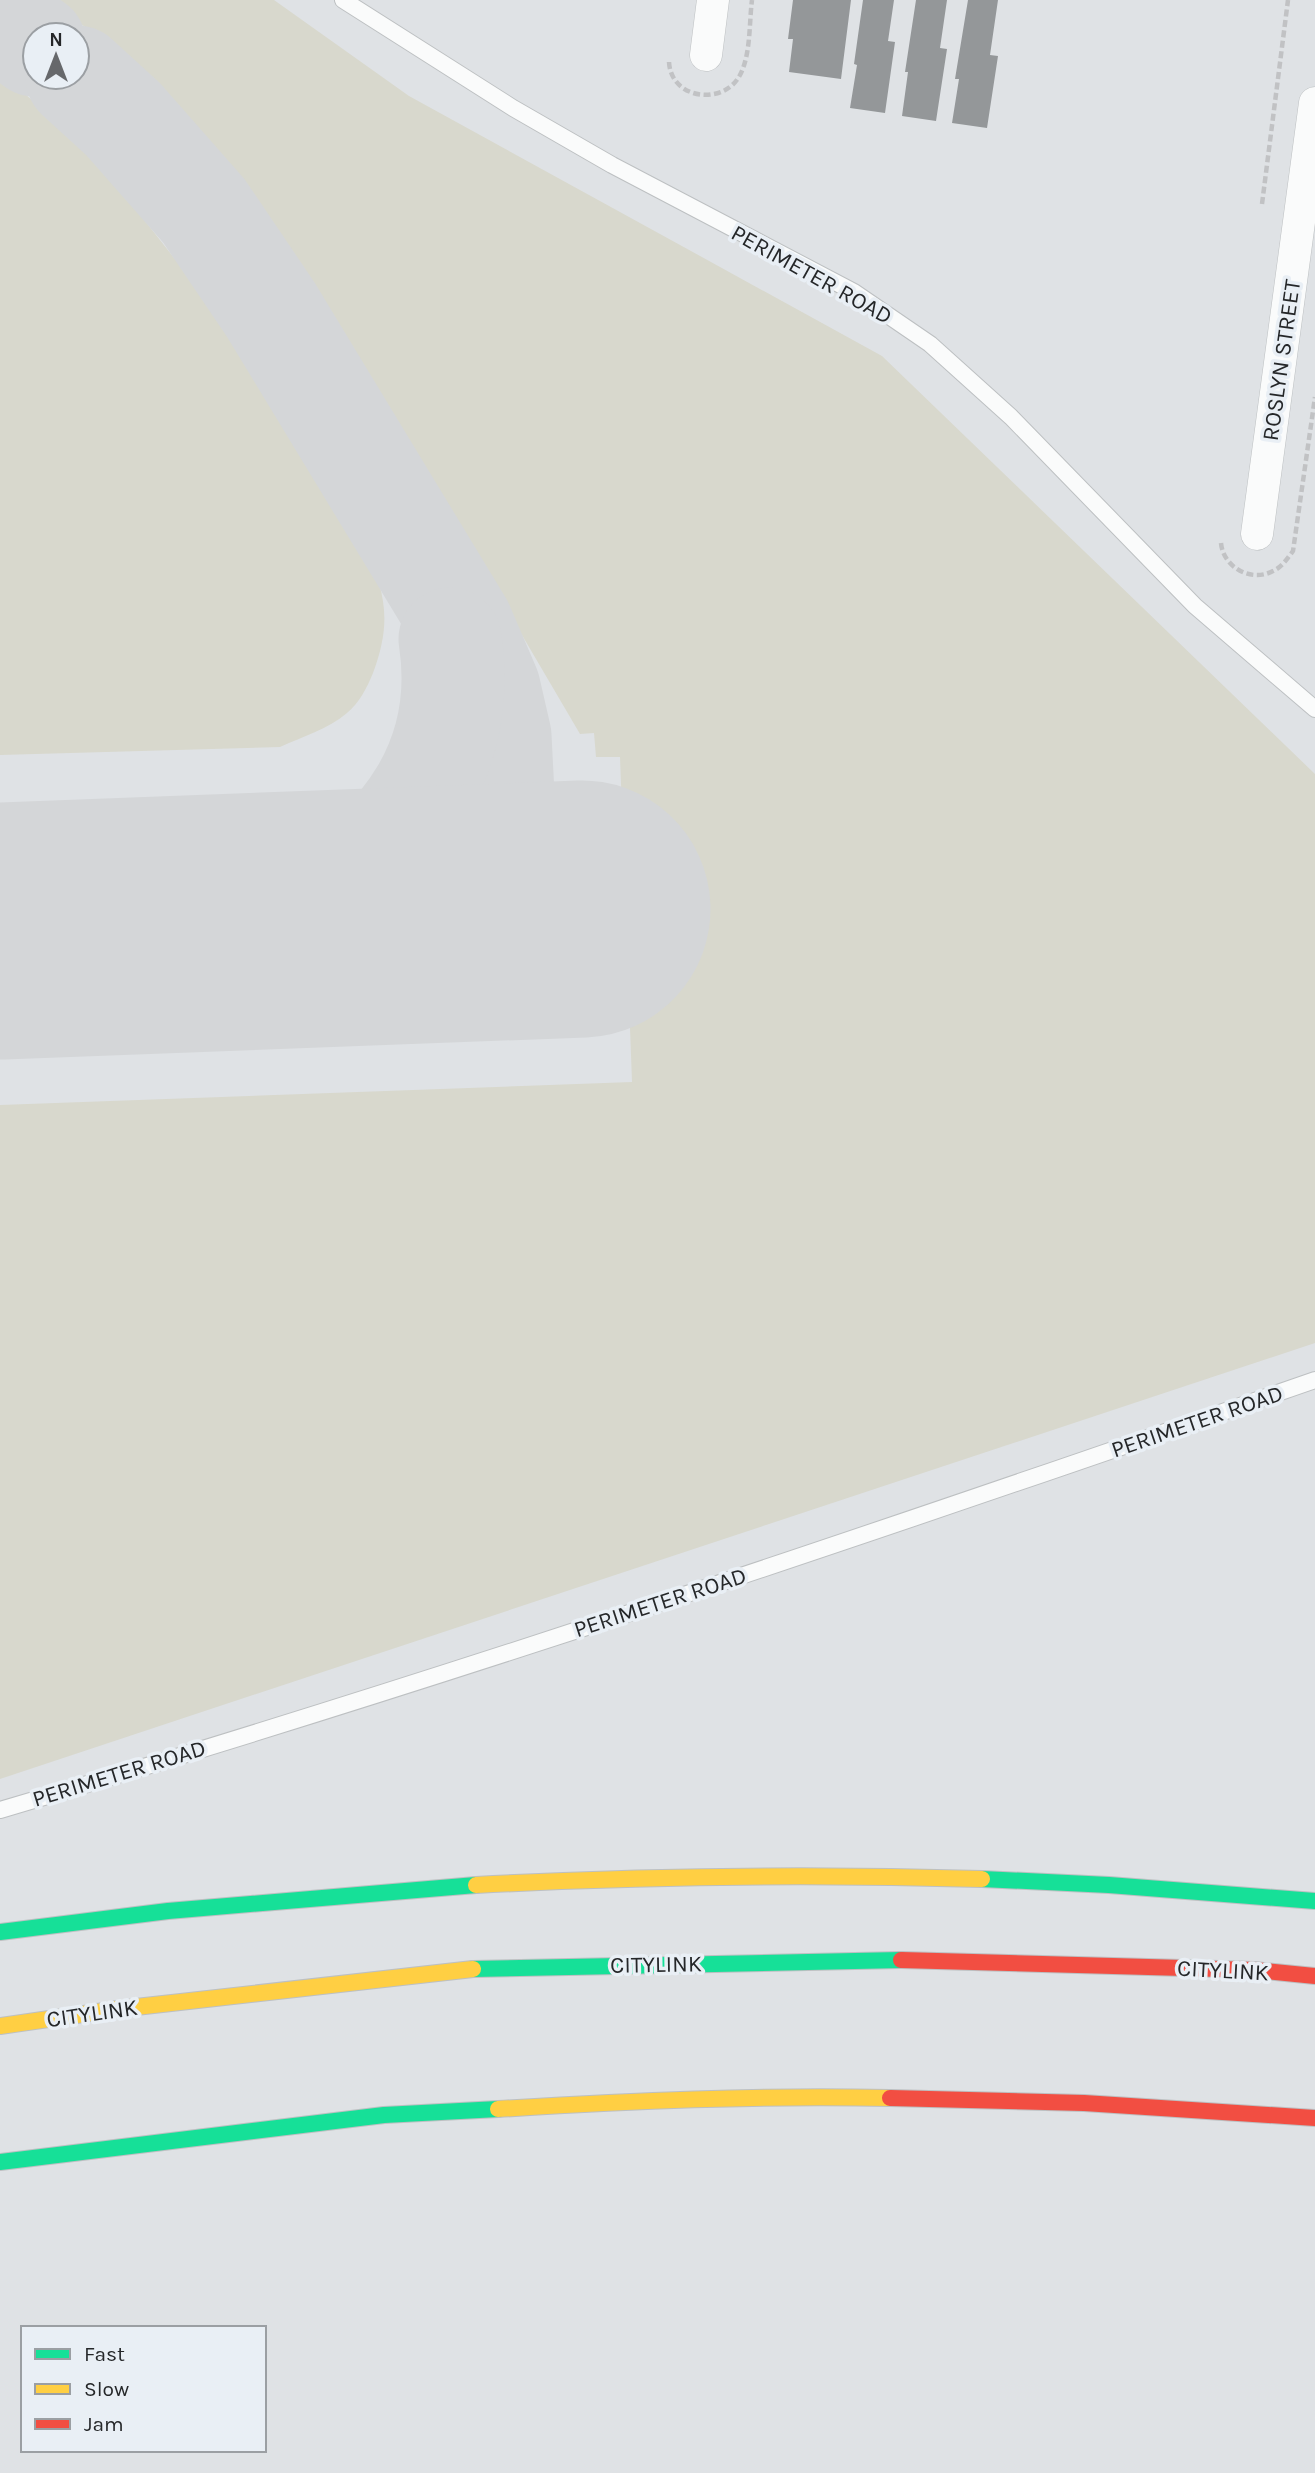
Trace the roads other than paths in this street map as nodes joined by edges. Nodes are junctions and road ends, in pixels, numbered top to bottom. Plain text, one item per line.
1 (344, 0) edge
2 (713, 0) edge
3 (706, 55) dead end
4 (1315, 103) edge
5 (1257, 534) dead end
6 (1315, 709) edge
7 (1315, 1380) edge
8 (0, 1810) edge
9 (1315, 1901) edge
10 (0, 1932) edge
11 (1315, 1976) edge
12 (0, 2026) edge
13 (1315, 2118) edge
14 (0, 2162) edge

1 - 6 lane, PERIMETER ROAD
2 - 3 street
4 - 5 street, ROSLYN STREET
7 - 8 lane, PERIMETER ROAD
9 - 10 highway
11 - 12 highway, CITYLINK
13 - 14 highway

